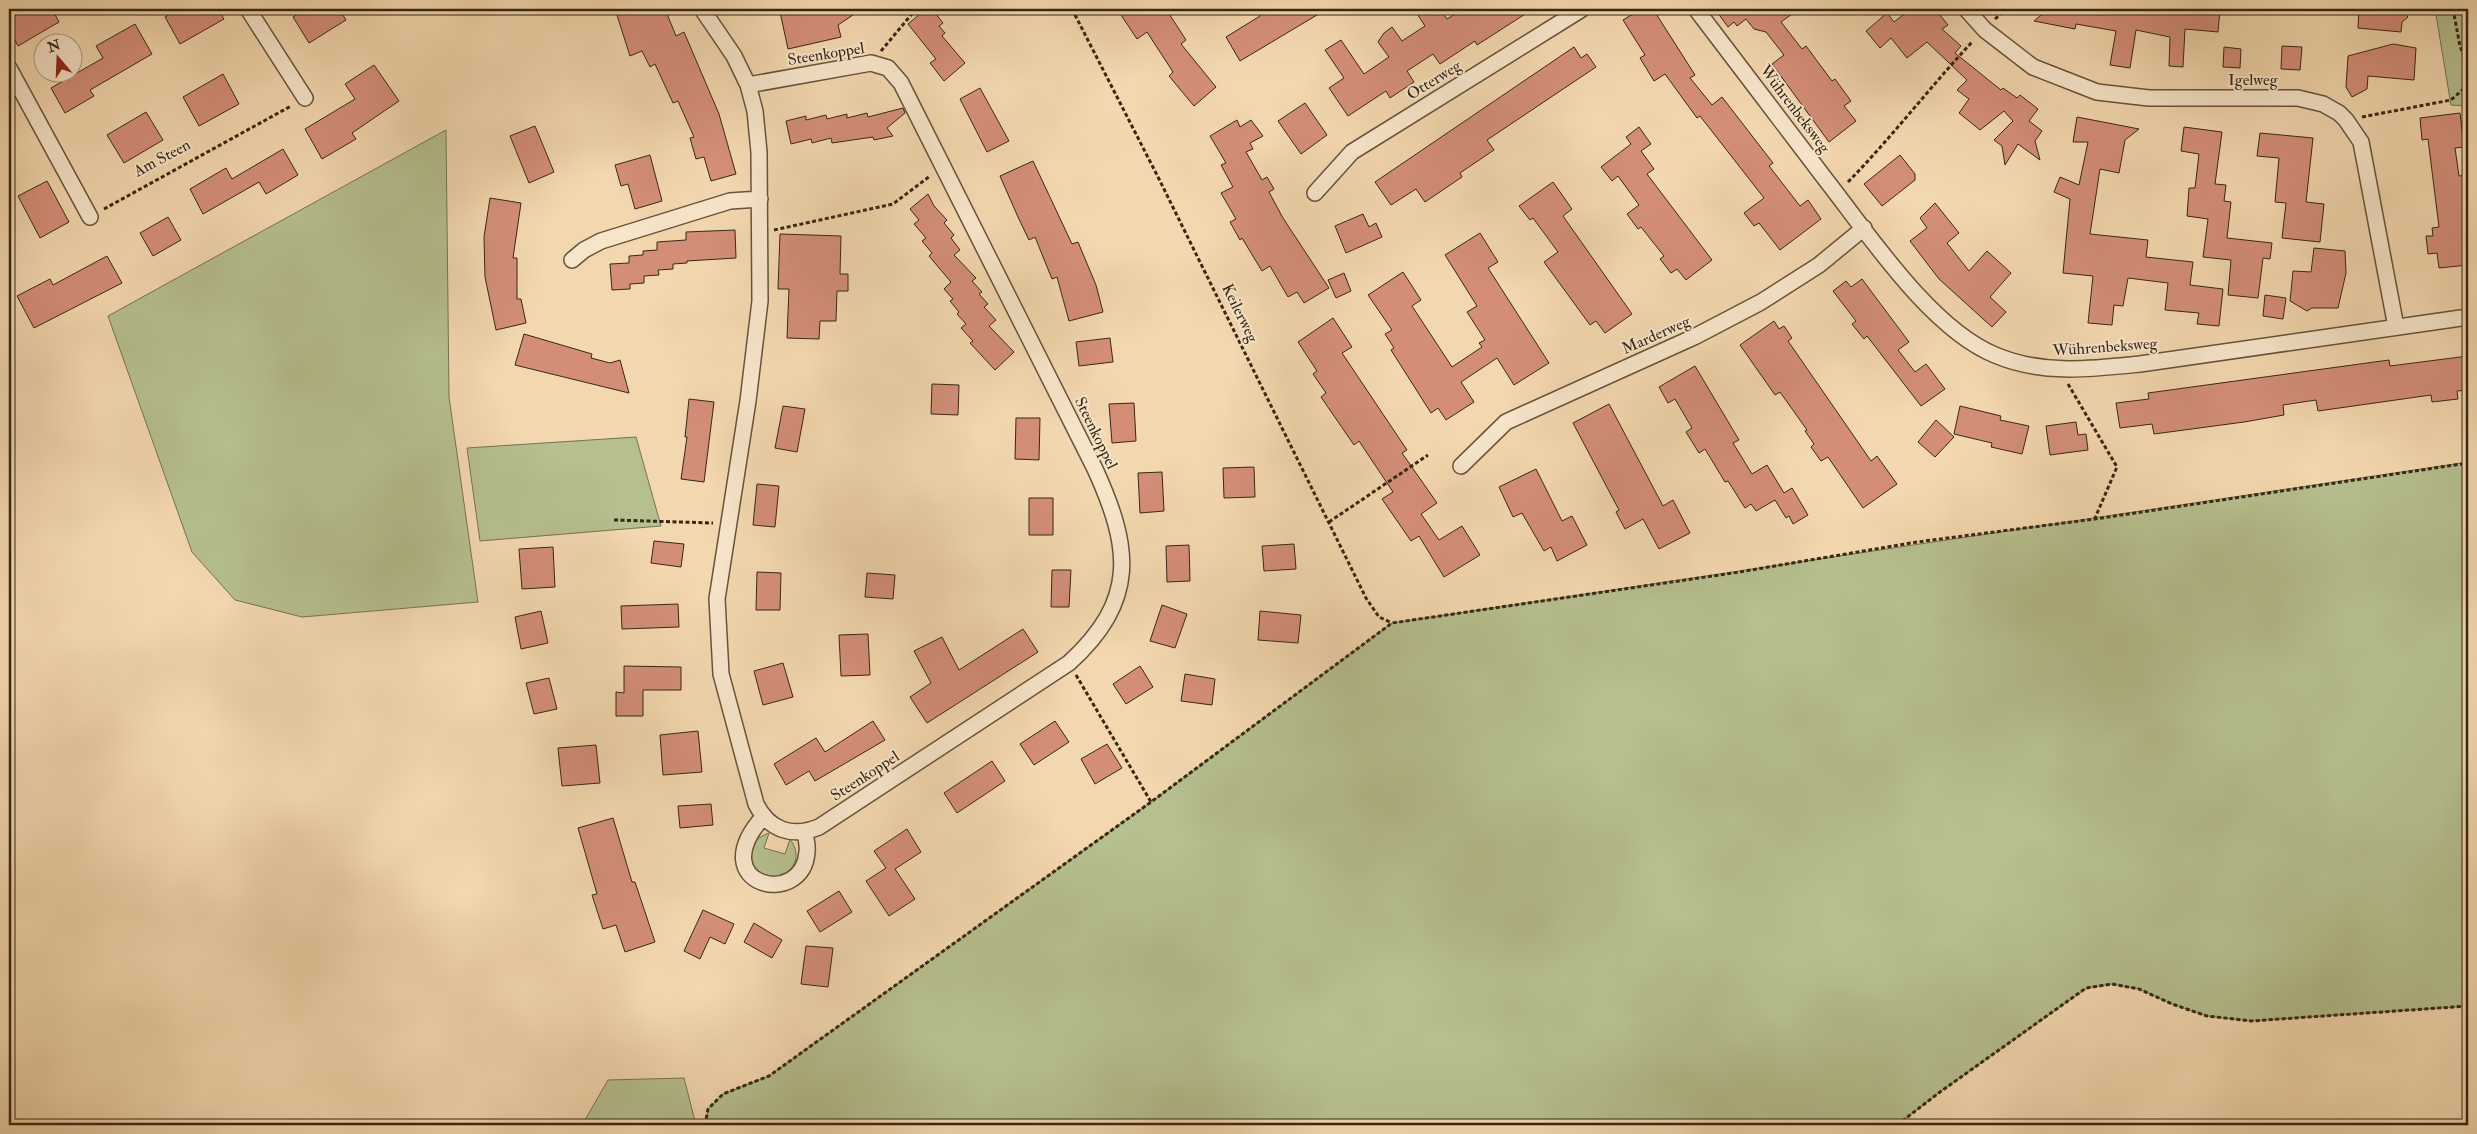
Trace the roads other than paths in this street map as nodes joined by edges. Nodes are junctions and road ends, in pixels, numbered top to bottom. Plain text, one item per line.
1 (248, 9) edge
2 (702, 9) edge
3 (1582, 9) edge
4 (1696, 9) edge
5 (1966, 9) edge
6 (9, 68) edge
7 (748, 85) junction
8 (305, 98) road end
9 (1315, 193) dead end
10 (760, 198) junction
11 (90, 217) road end
12 (1864, 228) junction
13 (572, 260) dead end
14 (2468, 317) edge
15 (2396, 327) junction
16 (1461, 466) dead end
17 (763, 817) junction
18 (805, 833) junction

1 - 8 street
2 - 7 street
3 - 9 street, Otterweg
4 - 12 street, Wührenbeksweg
5 - 15 street, Igelweg
6 - 11 street
7 - 10 street
7 - 18 street, Steenkoppel
10 - 13 street
10 - 17 street
12 - 15 street, Wührenbeksweg
12 - 16 street, Marderweg
14 - 15 street, Wührenbeksweg
17 - 18 street
17 - 18 street

